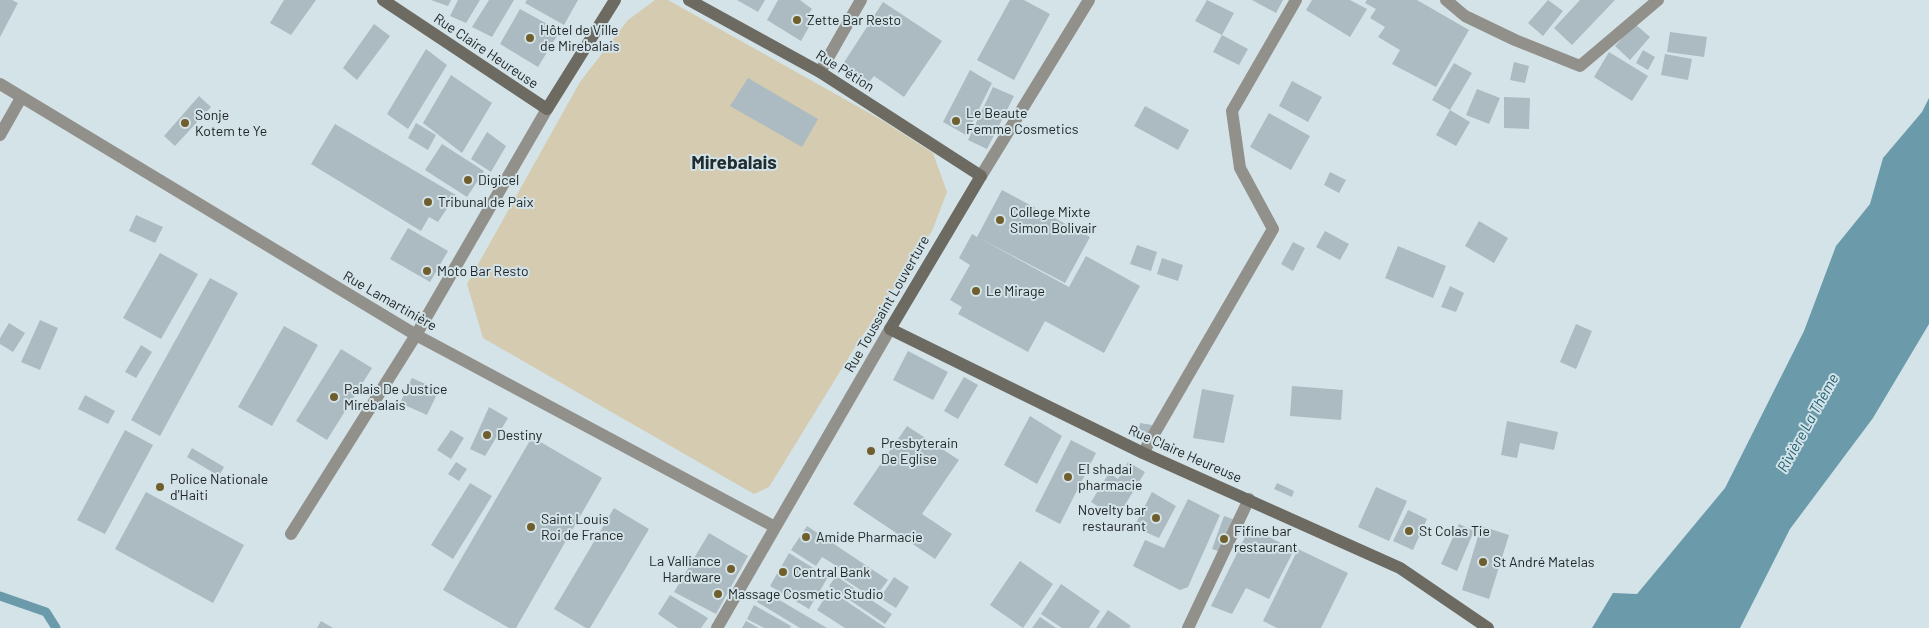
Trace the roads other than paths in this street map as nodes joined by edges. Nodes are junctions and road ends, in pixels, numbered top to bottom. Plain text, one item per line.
1 (383, 0) edge
2 (615, 0) edge
3 (688, 0) edge
4 (861, 0) edge
5 (1089, 0) edge
6 (1296, 0) edge
7 (1446, 0) edge
8 (1658, 0) edge
9 (820, 72) junction
10 (0, 84) edge
11 (21, 98) junction
12 (547, 110) junction
13 (0, 135) edge
14 (981, 176) junction
15 (890, 329) junction
16 (416, 335) junction
17 (1143, 452) junction
18 (1249, 499) junction
19 (775, 527) junction
20 (290, 534) dead end
21 (717, 628) edge
22 (1188, 628) edge
23 (1488, 628) edge

1 - 12 main road, Rue Claire Heureuse
2 - 12 main road
3 - 9 main road, Rue Pétion
4 - 9 street
5 - 14 street, Rue Toussaint Louverture
6 - 17 street
7 - 8 street
9 - 14 main road, Rue Pétion
10 - 11 street, Rue Lamartinière
11 - 13 street
11 - 16 street, Rue Lamartinière
12 - 16 street
14 - 15 main road, Rue Toussaint Louverture
15 - 17 main road, Rue Claire Heureuse
15 - 19 street, Rue Toussaint Louverture
16 - 19 street, Rue Lamartinière
16 - 20 street
17 - 18 main road, Rue Claire Heureuse
18 - 22 street
18 - 23 main road, Rue Claire Heureuse
19 - 21 street, Rue Toussaint Louverture

